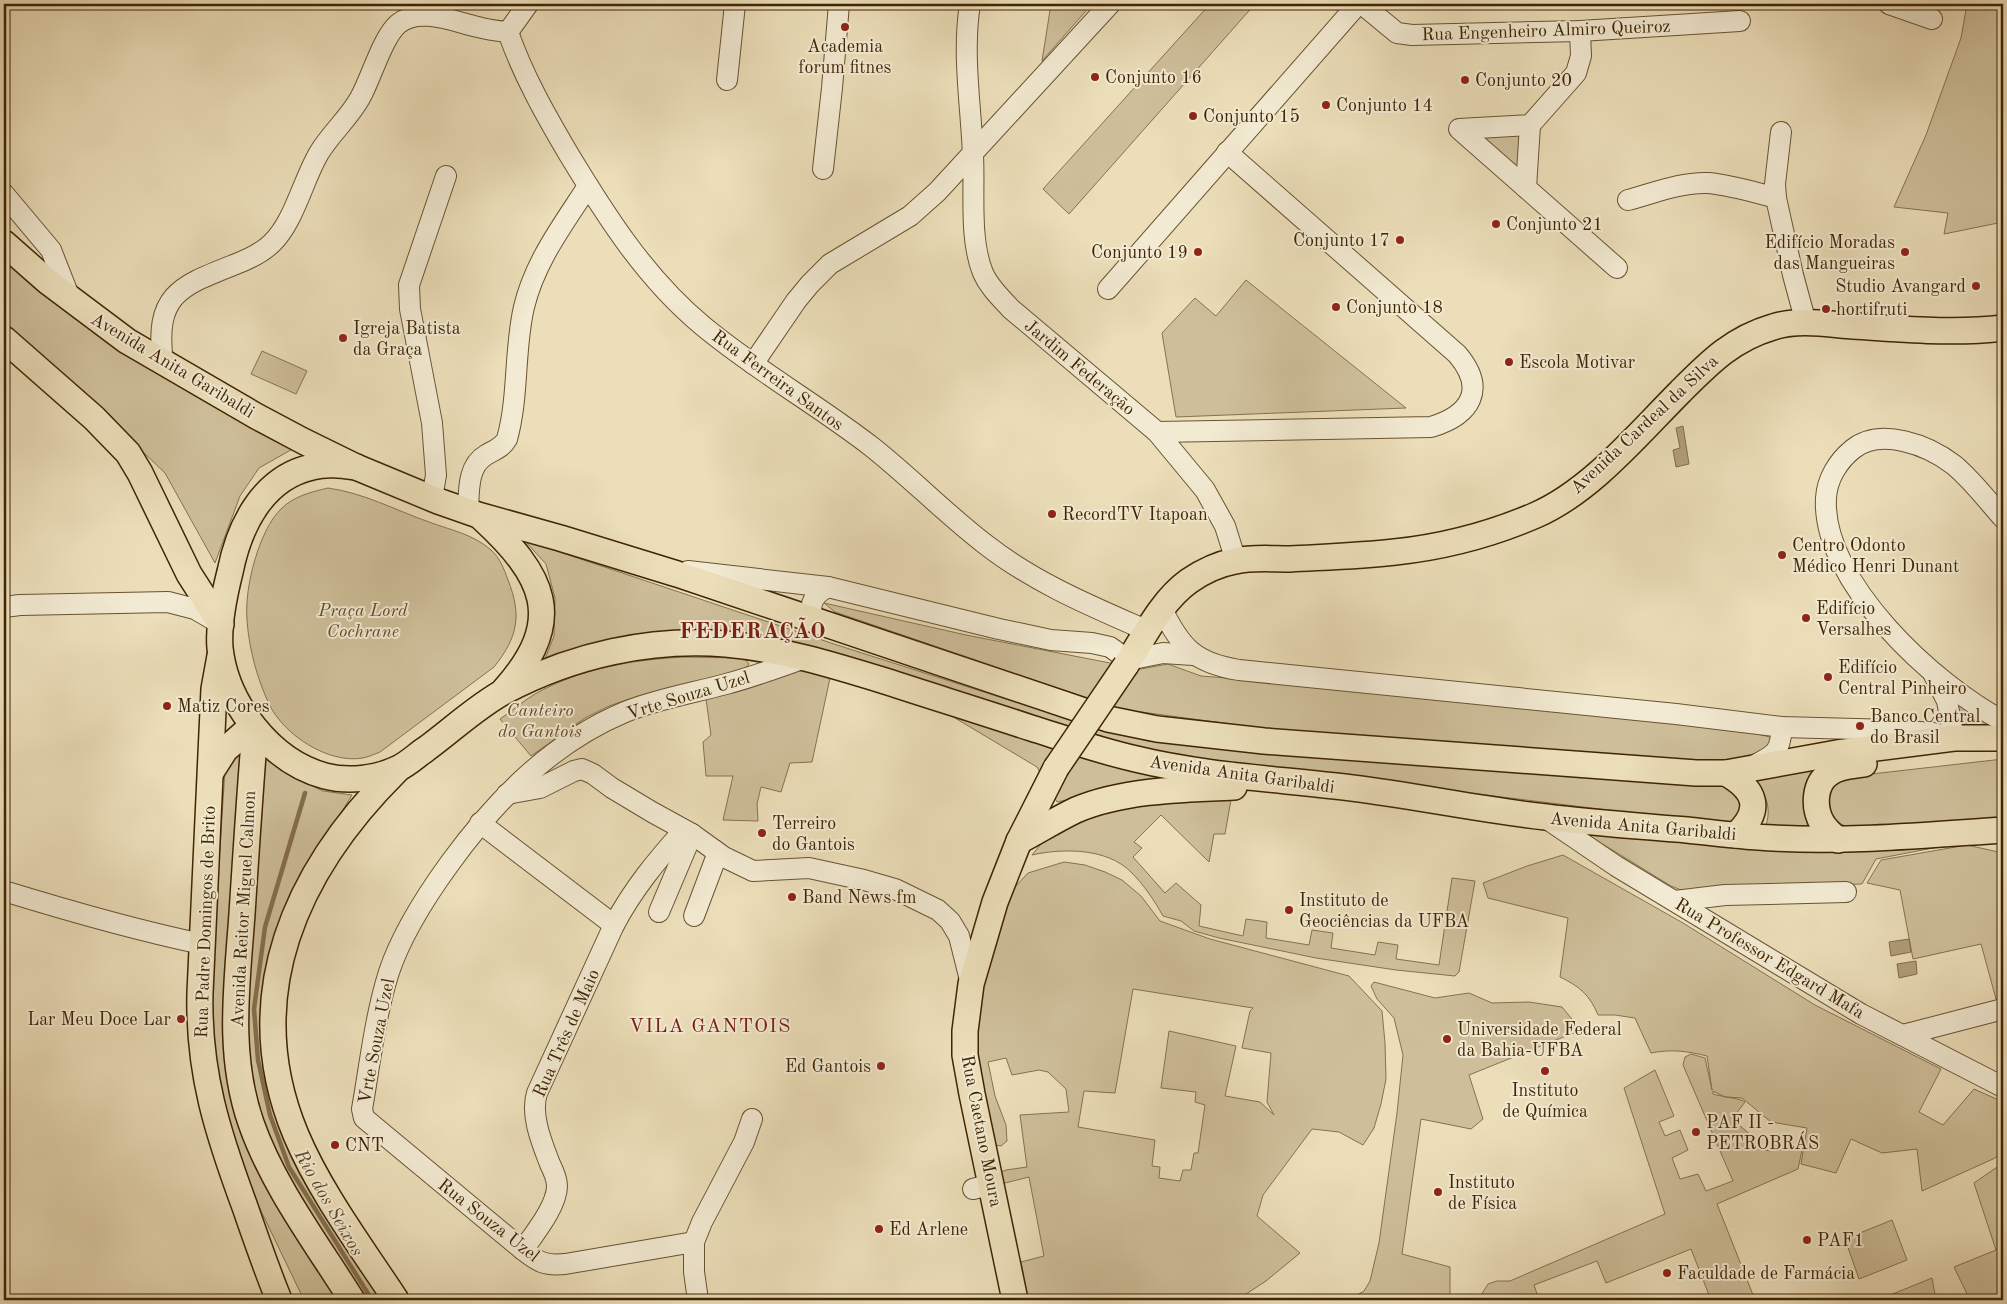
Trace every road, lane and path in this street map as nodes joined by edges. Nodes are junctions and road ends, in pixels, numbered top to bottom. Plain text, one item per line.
1 (528, 4) edge
2 (735, 4) edge
3 (839, 4) edge
4 (970, 4) edge
5 (1110, 4) edge
6 (1360, 4) edge
7 (1889, 4) edge
8 (1932, 20) dead end
9 (1740, 22) dead end
10 (508, 32) junction
11 (1580, 32) junction
12 (727, 80) dead end
13 (1530, 125) junction
14 (1781, 132) dead end
15 (1227, 152) junction
16 (973, 155) junction
17 (823, 169) dead end
18 (446, 176) dead end
19 (588, 186) junction
20 (1526, 188) junction
21 (4, 194) edge
22 (1776, 198) junction
23 (1628, 200) dead end
24 (4, 243) edge
25 (1617, 268) dead end
26 (1108, 289) dead end
27 (71, 301) junction
28 (1806, 323) junction
29 (2003, 328) edge
30 (4, 339) edge
31 (163, 363) junction
32 (753, 364) junction
33 (1157, 432) junction
34 (356, 467) junction
35 (432, 498) junction
36 (473, 514) junction
37 (2003, 518) edge
38 (1236, 561) junction
39 (660, 569) junction
40 (828, 588) junction
41 (4, 607) edge
42 (1162, 609) junction
43 (812, 618) junction
44 (221, 624) junction
45 (1148, 631) junction
46 (1092, 642) junction
47 (221, 650) junction
48 (1193, 654) junction
49 (805, 658) junction
50 (1127, 662) junction
51 (1933, 674) junction
52 (502, 693) junction
53 (2003, 721) edge
54 (253, 727) junction
55 (1782, 727) junction
56 (1954, 738) junction
57 (2003, 738) edge
58 (2003, 747) edge
59 (399, 768) junction
60 (1056, 768) joint
61 (1736, 771) junction
62 (211, 772) junction
63 (1307, 784) junction
64 (507, 794) junction
65 (1544, 817) junction
66 (480, 823) junction
67 (2003, 830) edge
68 (688, 832) junction
69 (1736, 834) junction
70 (1838, 840) junction
71 (1019, 841) junction
72 (714, 850) junction
73 (4, 891) edge
74 (1846, 892) dead end
75 (1725, 895) junction
76 (1675, 901) junction
77 (659, 912) dead end
78 (694, 916) dead end
79 (614, 925) junction
80 (1720, 930) junction
81 (202, 944) junction
82 (972, 984) junction
83 (2003, 1010) edge
84 (1903, 1035) junction
85 (2003, 1087) edge
86 (364, 1118) joint
87 (752, 1119) dead end
88 (694, 1242) junction
89 (523, 1250) junction
90 (279, 1300) edge
91 (352, 1300) edge
92 (396, 1300) edge
93 (698, 1300) edge
94 (1015, 1300) edge

1 - 10 street
2 - 12 street
3 - 17 street
4 - 16 street, Jardim Federação
5 - 16 street
6 - 11 street, Rua Engenheiro Almiro Queiroz
6 - 15 street
7 - 8 street
9 - 11 street, Rua Engenheiro Almiro Queiroz
10 - 19 street, Rua Ferreira Santos
10 - 31 street
11 - 13 street
13 - 20 street
13 - 20 street
14 - 22 street
15 - 26 street
15 - 33 street
16 - 32 street
16 - 33 street, Jardim Federação
18 - 35 street
19 - 32 street, Rua Ferreira Santos
19 - 36 street
20 - 25 street
21 - 27 street
22 - 23 street
22 - 28 street
24 - 27 main road, Avenida Anita Garibaldi
27 - 31 main road, Avenida Anita Garibaldi
28 - 29 main road, Avenida Cardeal da Silva
28 - 38 main road, Avenida Cardeal da Silva
30 - 44 main road
31 - 34 main road, Avenida Anita Garibaldi
32 - 45 street, Rua Ferreira Santos
33 - 38 street, Jardim Federação
34 - 35 main road, Avenida Anita Garibaldi
34 - 44 main road, Avenida Anita Garibaldi
35 - 36 main road, Avenida Anita Garibaldi
36 - 39 main road, Avenida Anita Garibaldi
36 - 52 main road, Avenida Anita Garibaldi
37 - 51 street
38 - 42 main road, Avenida Cardeal da Silva
39 - 40 street, Avenida Anita Garibaldi
39 - 43 main road, Avenida Anita Garibaldi
40 - 43 street
40 - 46 street, Avenida Anita Garibaldi
41 - 44 street
42 - 45 main road, Avenida Cardeal da Silva
42 - 48 street, Avenida Anita Garibaldi
43 - 61 main road, Avenida Anita Garibaldi
44 - 47 main road, Avenida Anita Garibaldi
45 - 46 street, Avenida Anita Garibaldi
45 - 50 main road, Avenida Cardeal da Silva
46 - 50 street, Avenida Anita Garibaldi
47 - 54 main road, Avenida Anita Garibaldi
47 - 62 main road, Rua Padre Domingos de Brito
48 - 50 street, Avenida Anita Garibaldi
48 - 55 street, Avenida Anita Garibaldi
49 - 52 main road, Avenida Anita Garibaldi
49 - 63 main road, Avenida Anita Garibaldi
49 - 64 street, Vrte Souza Uzel
50 - 60 main road, Avenida Cardeal da Silva, bridge
51 - 53 street
51 - 56 street
52 - 59 main road, Avenida Anita Garibaldi
54 - 59 main road, Avenida Anita Garibaldi
54 - 62 main road, Rua Padre Domingos de Brito
54 - 91 main road, Avenida Reitor Miguel Calmon
55 - 56 street, Avenida Anita Garibaldi
55 - 61 street, Avenida Anita Garibaldi
56 - 57 main road, Avenida Anita Garibaldi
56 - 61 main road, Avenida Anita Garibaldi
58 - 70 main road
59 - 92 main road, Avenida Reitor Miguel Calmon
60 - 71 main road, Rua Caetano Moura
61 - 69 main road
62 - 81 main road, Rua Padre Domingos de Brito
63 - 65 main road, Avenida Anita Garibaldi
63 - 71 main road
64 - 66 street, Vrte Souza Uzel
64 - 68 street
65 - 69 main road, Avenida Anita Garibaldi
65 - 76 street, Rua Professor Edgard Mafa
66 - 79 street
66 - 86 street, Vrte Souza Uzel
67 - 70 main road, Avenida Anita Garibaldi
68 - 72 street
68 - 77 street
68 - 79 street, Rua Três de Maio
69 - 70 main road, Avenida Anita Garibaldi
71 - 82 main road, Rua Caetano Moura
72 - 78 street
72 - 82 street
73 - 81 street
74 - 75 street
75 - 76 street
75 - 80 street
76 - 80 street, Rua Professor Edgard Mafa
79 - 89 street, Rua Três de Maio
80 - 84 street, Rua Professor Edgard Mafa
81 - 90 main road, Rua Padre Domingos de Brito
82 - 94 main road, Rua Caetano Moura
83 - 84 street
84 - 85 street, Rua Professor Edgard Mafa
86 - 89 street, Rua Souza Uzel
87 - 88 street
88 - 89 street, Rua Souza Uzel
88 - 93 street

